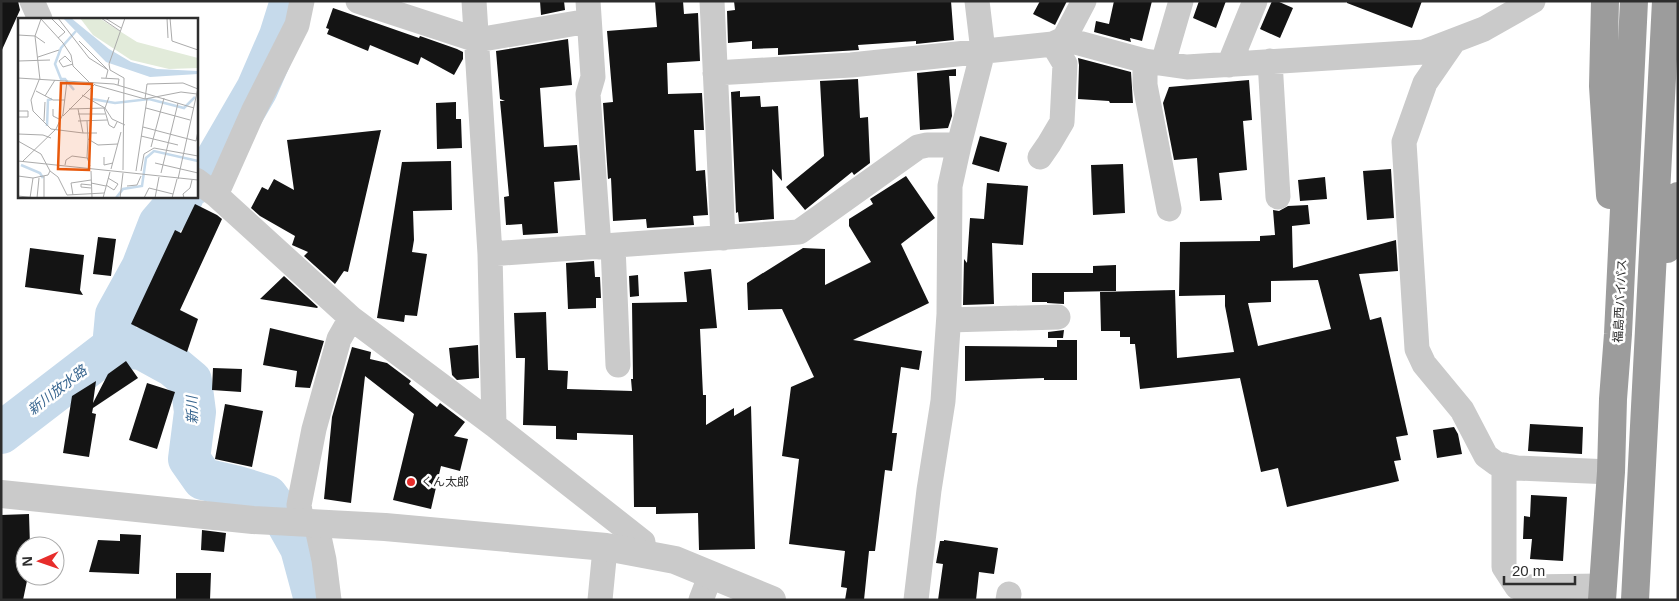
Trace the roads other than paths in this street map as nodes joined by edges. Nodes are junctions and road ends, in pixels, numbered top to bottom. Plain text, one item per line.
1 (32, 1) edge
2 (302, 1) edge
3 (358, 1) edge
4 (474, 1) edge
5 (712, 1) edge
6 (977, 1) edge
7 (1084, 1) edge
8 (1181, 1) edge
9 (1255, 1) edge
10 (1533, 1) edge
11 (1605, 1) edge
12 (1634, 1) edge
13 (1666, 1) edge
14 (588, 11) edge
15 (40, 18) edge
16 (477, 40) junction
17 (1454, 40) junction
18 (1058, 42) junction
19 (983, 51) junction
20 (1270, 61) junction
21 (1154, 62) junction
22 (1229, 65) junction
23 (715, 73) junction
24 (959, 145) junction
25 (1040, 157) dead end
26 (207, 188) edge
27 (1678, 196) edge
28 (1278, 197) dead end
29 (1169, 209) dead end
30 (723, 238) junction
31 (606, 246) junction
32 (490, 254) junction
33 (1058, 317) dead end
34 (351, 318) junction
35 (949, 320) junction
36 (1618, 334) junction
37 (1648, 346) junction
38 (618, 365) dead end
39 (494, 425) junction
40 (1504, 465) junction
41 (1611, 472) junction
42 (1, 494) edge
43 (306, 523) junction
44 (606, 547) junction
45 (644, 554) junction
46 (711, 574) junction
47 (1602, 593) edge
48 (329, 600) edge
49 (600, 600) edge
50 (701, 600) edge
51 (772, 600) edge
52 (916, 600) edge
53 (1635, 600) edge

1 - 15 street
2 - 26 street
3 - 16 street
4 - 16 street
5 - 23 street
6 - 19 street
7 - 18 street
8 - 21 street
9 - 22 street
10 - 17 street
11 - 36 highway
12 - 36 highway, 福島西バイパス
13 - 37 highway
14 - 16 street
14 - 31 street
16 - 32 street
17 - 20 street
17 - 40 street
18 - 19 street
18 - 21 street
18 - 25 street
19 - 23 street
19 - 24 street
20 - 22 street
20 - 28 street
21 - 22 street
21 - 29 street
23 - 30 street
24 - 30 street
24 - 35 street
26 - 34 street
27 - 37 highway
30 - 31 street
31 - 32 street
31 - 38 street
32 - 39 street
33 - 35 street
34 - 39 street
34 - 43 street
35 - 52 street
36 - 41 highway, 福島西バイパス
37 - 53 highway
39 - 45 street
40 - 41 street
40 - 47 street
41 - 47 highway, 福島西バイパス
42 - 43 street
43 - 44 street
43 - 48 street
44 - 45 street
44 - 49 street
45 - 46 street
46 - 50 street
46 - 51 street

